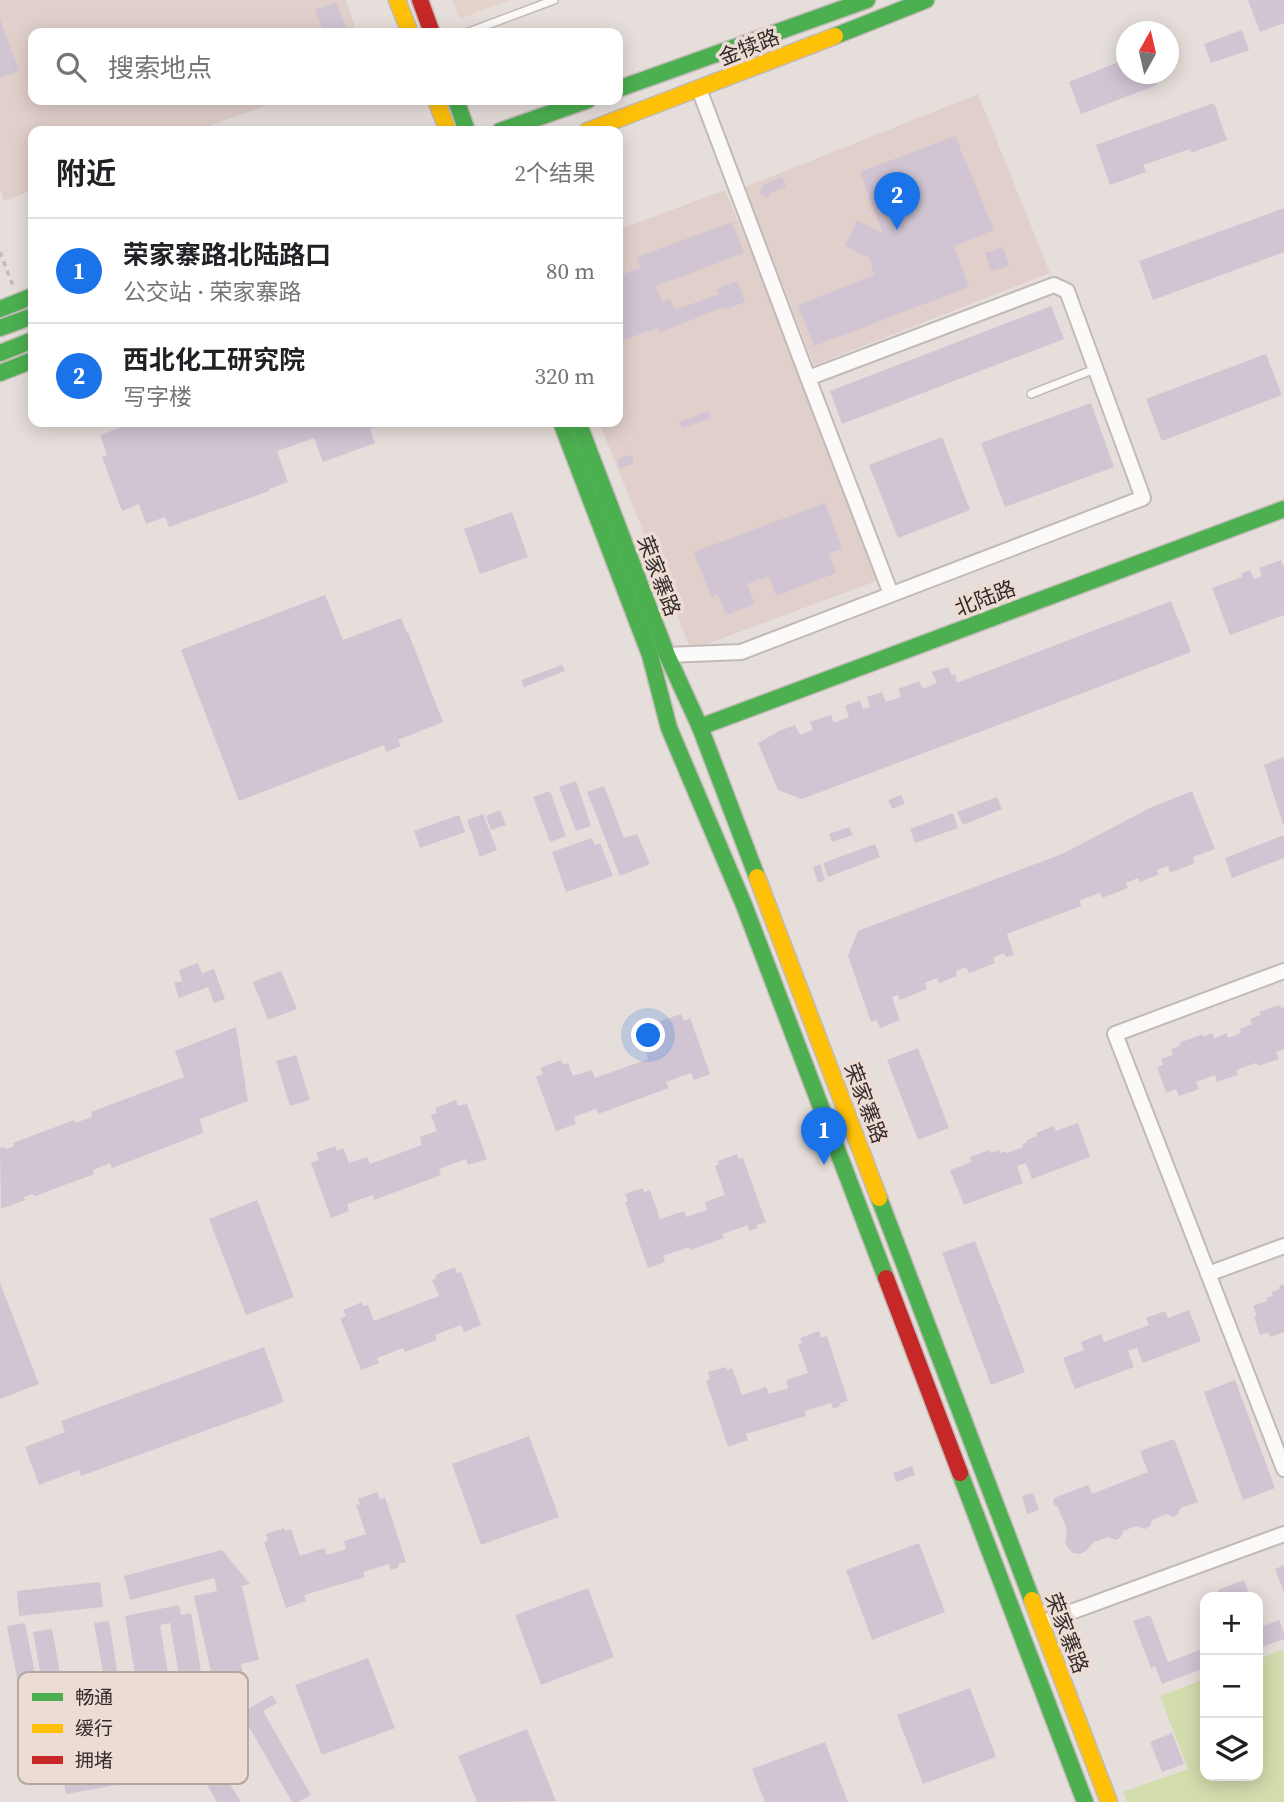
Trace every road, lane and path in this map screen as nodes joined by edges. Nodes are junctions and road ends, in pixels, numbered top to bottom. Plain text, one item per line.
1 (397, 0) edge
2 (420, 0) edge
3 (554, 0) edge
4 (867, 0) edge
5 (926, 0) edge
6 (408, 28) edge
7 (430, 28) edge
8 (479, 28) edge
9 (623, 87) edge
10 (699, 89) junction
11 (438, 105) edge
12 (458, 105) edge
13 (574, 105) edge
14 (446, 126) edge
15 (465, 126) edge
16 (514, 126) edge
17 (600, 126) edge
18 (0, 252) edge
19 (26, 299) edge
20 (0, 309) edge
21 (28, 318) edge
22 (0, 328) edge
23 (28, 342) edge
24 (0, 353) edge
25 (28, 362) edge
26 (1096, 369) junction
27 (0, 373) edge
28 (808, 378) junction
29 (1031, 394) dead end
30 (563, 427) edge
31 (580, 427) edge
32 (1284, 509) edge
33 (891, 594) junction
34 (667, 655) junction
35 (700, 727) junction
36 (1284, 971) edge
37 (1284, 1246) edge
38 (1208, 1274) junction
39 (1278, 1433) edge
40 (1284, 1469) edge
41 (1284, 1534) edge
42 (1041, 1623) junction
43 (1085, 1802) edge
44 (1109, 1802) edge

1 - 6 street
2 - 7 street
3 - 8 lane
4 - 9 street, 金犊路
5 - 10 street, 金犊路
10 - 17 street, 金犊路
10 - 28 street
11 - 14 street
12 - 15 street
13 - 16 street
18 - 19 path
19 - 20 street
21 - 22 street
23 - 24 street
25 - 27 street
26 - 28 street
26 - 29 lane
26 - 33 street
28 - 33 street
30 - 43 street, 荣家寨路
31 - 34 street, 荣家寨路
32 - 35 street, 北陆路
33 - 34 street
34 - 35 street, 荣家寨路
35 - 42 street, 荣家寨路
36 - 38 street
37 - 38 street
38 - 39 street
39 - 40 street
41 - 42 street
42 - 44 street, 荣家寨路

